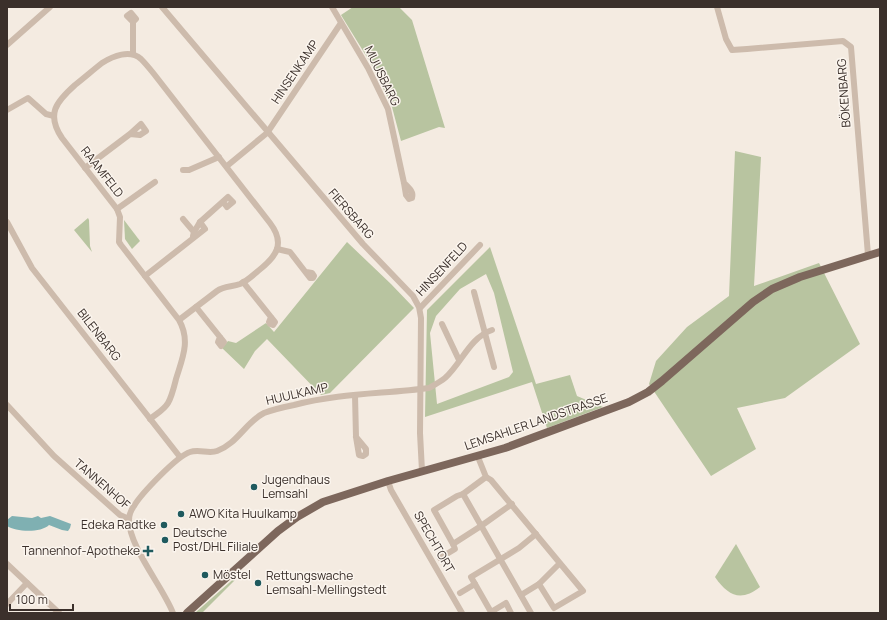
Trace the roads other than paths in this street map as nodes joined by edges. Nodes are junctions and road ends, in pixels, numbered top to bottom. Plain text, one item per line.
1 (50, 7) edge
2 (162, 7) edge
3 (332, 7) edge
4 (717, 7) edge
5 (133, 22) dead end
6 (341, 23) junction
7 (7, 44) edge
8 (132, 54) junction
9 (7, 110) edge
10 (54, 116) junction
11 (267, 133) junction
12 (130, 134) dead end
13 (219, 157) junction
14 (227, 166) junction
15 (85, 168) junction
16 (183, 170) dead end
17 (155, 182) dead end
18 (404, 183) dead end
19 (223, 202) dead end
20 (117, 209) junction
21 (183, 219) dead end
22 (7, 222) edge
23 (193, 235) junction
24 (480, 245) dead end
25 (277, 249) junction
26 (880, 252) edge
27 (868, 255) junction
28 (306, 272) dead end
29 (144, 276) junction
30 (244, 282) junction
31 (474, 292) dead end
32 (196, 307) junction
33 (420, 308) junction
34 (271, 317) dead end
35 (179, 320) junction
36 (442, 324) dead end
37 (492, 330) dead end
38 (485, 332) junction
39 (220, 337) dead end
40 (459, 360) junction
41 (494, 367) dead end
42 (420, 389) junction
43 (354, 395) junction
44 (7, 405) edge
45 (150, 419) junction
46 (356, 437) dead end
47 (180, 457) junction
48 (478, 457) junction
49 (422, 472) junction
50 (486, 477) junction
51 (388, 481) junction
52 (464, 494) junction
53 (512, 504) junction
54 (129, 519) junction
55 (481, 526) junction
56 (536, 534) junction
57 (453, 544) junction
58 (440, 558) dead end
59 (500, 560) junction
60 (560, 563) junction
61 (7, 564) edge
62 (27, 583) junction
63 (475, 584) junction
64 (539, 584) junction
65 (460, 593) dead end
66 (521, 595) junction
67 (7, 604) edge
68 (59, 613) edge
69 (173, 613) edge
70 (187, 613) edge
71 (462, 613) edge
72 (511, 613) edge
73 (531, 613) edge

1 - 7 street
2 - 11 street, FIERSBARG
3 - 6 street, MUUSBARG
4 - 27 street, BÖKENBARG
5 - 8 street
6 - 11 street, HINSENKAMP
6 - 18 street, MUUSBARG
8 - 10 street
8 - 13 street
9 - 10 street
10 - 15 street, RAAMFELD
11 - 14 street, HINSENKAMP
11 - 33 street, FIERSBARG
12 - 15 street
13 - 14 street
13 - 16 street
14 - 25 street
15 - 20 street, RAAMFELD
17 - 20 street
19 - 23 street
20 - 29 street, RAAMFELD
21 - 23 street
22 - 45 street, BILENBARG
23 - 29 street
24 - 33 street, HINSENFELD
25 - 28 street
25 - 30 street
26 - 27 main road, LEMSAHLER LANDSTRASSE
27 - 48 main road, LEMSAHLER LANDSTRASSE
29 - 35 street, RAAMFELD
30 - 32 street
30 - 34 street
31 - 38 street
32 - 35 street
32 - 39 street
33 - 42 street
35 - 45 street, RAAMFELD
36 - 40 street
37 - 38 street
38 - 40 street, HUULKAMP
38 - 41 street
40 - 42 street, HUULKAMP
42 - 43 street, HUULKAMP
42 - 49 street
43 - 46 street
43 - 47 street, HUULKAMP
44 - 54 street, TANNENHOF
45 - 47 street, BILENBARG
47 - 54 street, HUULKAMP
48 - 49 main road, LEMSAHLER LANDSTRASSE
48 - 50 street
49 - 51 main road, LEMSAHLER LANDSTRASSE
50 - 52 street
50 - 53 street
51 - 70 main road, LEMSAHLER LANDSTRASSE
51 - 71 street, SPECHTORT
52 - 55 street
52 - 57 street
53 - 55 street
53 - 56 street
54 - 69 street, TANNENHOF
55 - 57 street
55 - 59 street
56 - 59 street
56 - 60 street
57 - 58 street
59 - 63 street
59 - 66 street
60 - 64 street
60 - 64 street
61 - 62 street
62 - 67 street
62 - 68 street
63 - 65 street
63 - 72 street
64 - 66 street
66 - 73 street

